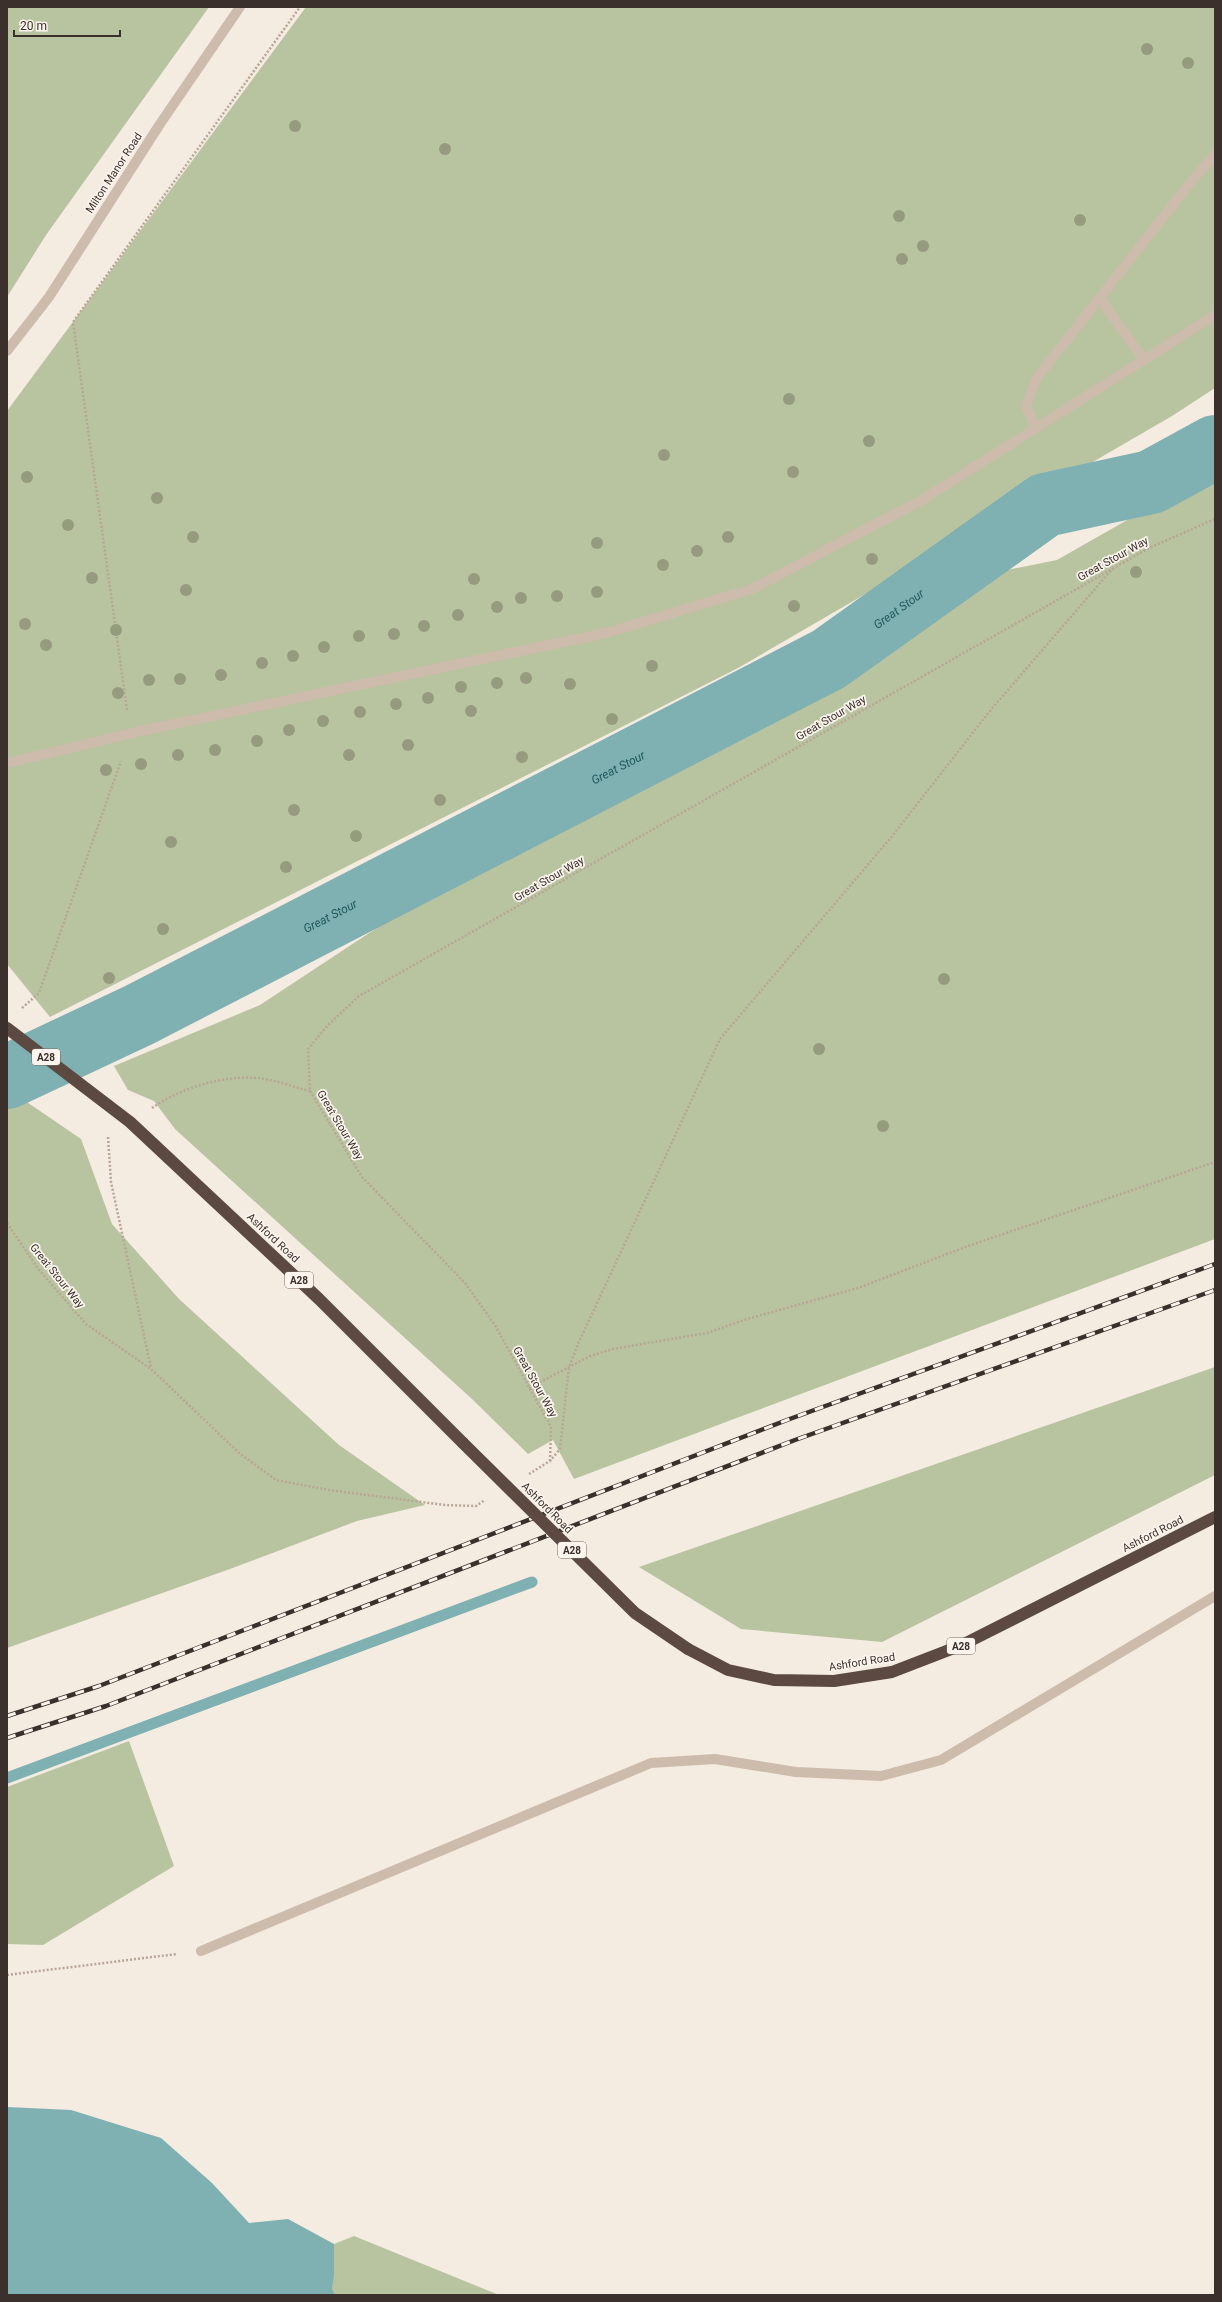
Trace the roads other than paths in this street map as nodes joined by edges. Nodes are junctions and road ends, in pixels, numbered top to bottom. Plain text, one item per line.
1 (240, 7) edge
2 (1215, 154) edge
3 (1100, 299) junction
4 (1215, 315) edge
5 (7, 351) edge
6 (1144, 360) junction
7 (1035, 427) junction
8 (11, 762) edge
9 (7, 768) edge
10 (9, 1029) edge
11 (1215, 1517) edge
12 (1215, 1596) edge
13 (201, 1951) road end

1 - 5 street, Milton Manor Road
2 - 3 street
3 - 6 street
3 - 7 street
4 - 6 street
6 - 7 street
7 - 8 street
8 - 9 street
10 - 11 highway, Ashford Road / A28, bridge
12 - 13 street

